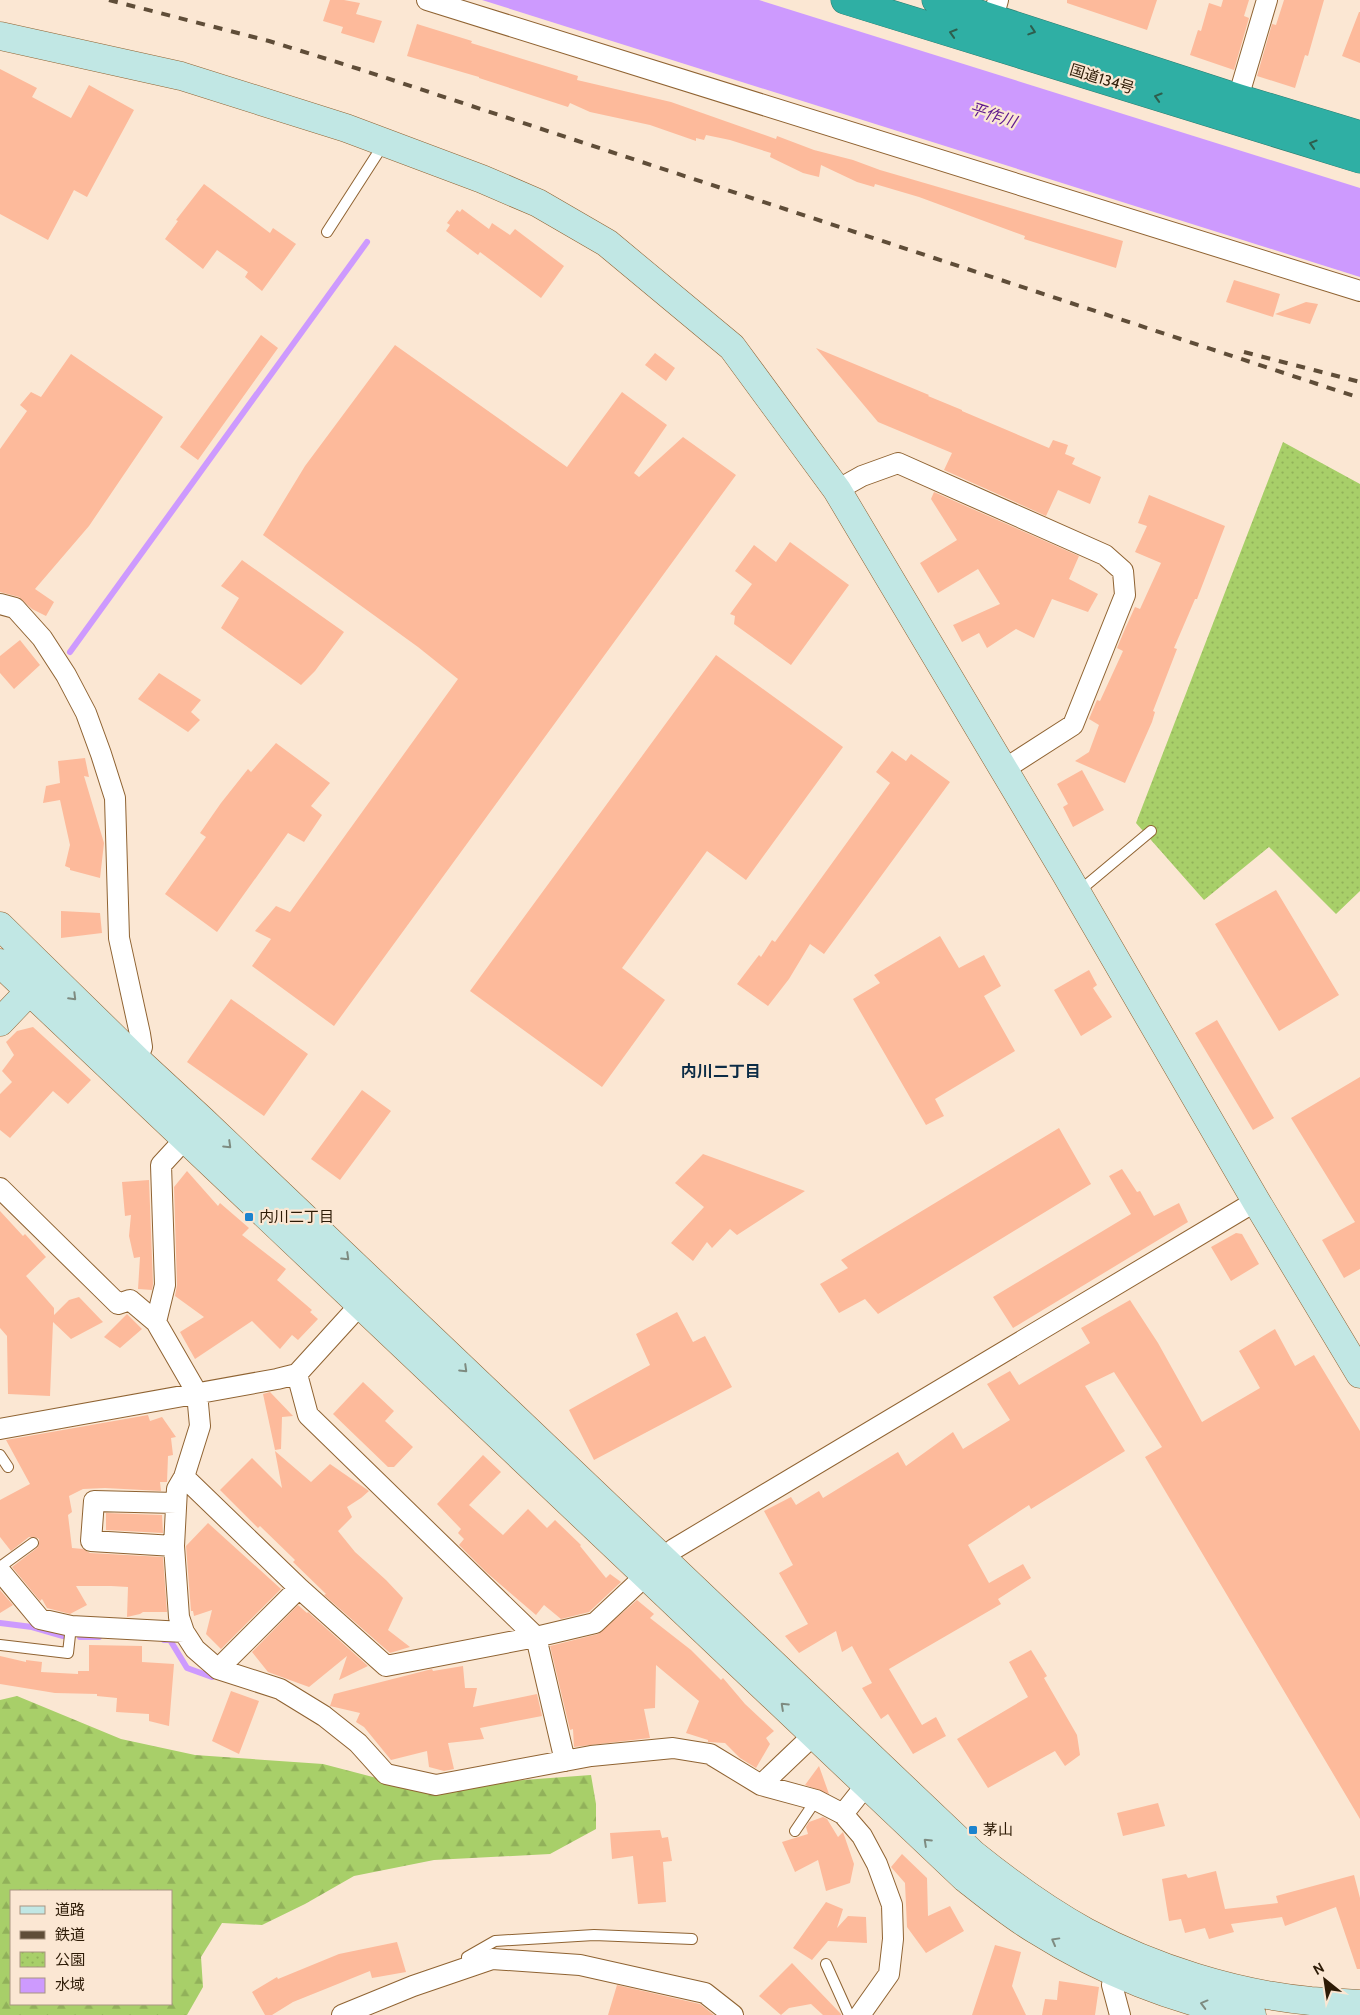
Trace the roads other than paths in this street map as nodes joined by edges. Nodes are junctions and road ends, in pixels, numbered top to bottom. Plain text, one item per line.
1 (428, 0) edge
2 (844, 0) edge
3 (936, 0) edge
4 (1267, 0) edge
5 (992, 21) edge
6 (0, 36) edge
7 (1238, 98) junction
8 (1360, 135) edge
9 (385, 142) junction
10 (1360, 159) edge
11 (326, 232) dead end
12 (1360, 291) edge
13 (837, 490) junction
14 (0, 604) edge
15 (1003, 770) junction
16 (1151, 831) dead end
17 (1077, 892) junction
18 (0, 926) edge
19 (0, 963) edge
20 (39, 981) junction
21 (0, 1022) edge
22 (137, 1060) junction
23 (194, 1130) junction
24 (1, 1190) edge
25 (1256, 1201) junction
26 (369, 1295) junction
27 (156, 1322) junction
28 (1359, 1371) edge
29 (297, 1374) junction
30 (198, 1393) junction
31 (0, 1429) edge
32 (0, 1455) edge
33 (8, 1467) dead end
34 (184, 1477) junction
35 (176, 1503) junction
36 (34, 1543) dead end
37 (174, 1546) junction
38 (654, 1567) junction
39 (0, 1569) edge
40 (299, 1588) junction
41 (71, 1626) junction
42 (184, 1632) junction
43 (536, 1637) junction
44 (0, 1645) edge
45 (218, 1668) junction
46 (823, 1727) junction
47 (565, 1761) junction
48 (874, 1775) junction
49 (761, 1785) junction
50 (816, 1800) junction
51 (843, 1814) junction
52 (795, 1831) dead end
53 (692, 1939) dead end
54 (826, 1964) dead end
55 (1124, 1964) junction
56 (468, 1968) junction
57 (1347, 2007) edge
58 (342, 2015) edge
59 (733, 2015) edge
60 (856, 2015) edge
61 (1120, 2015) edge
62 (1252, 2015) edge

1 - 12 street
5 -> 2 highway, 国道134号
3 - 5 highway, 国道134号
4 - 7 street
5 -> 7 highway, 国道134号
10 -> 5 highway, 国道134号
6 - 9 street
7 - 8 highway, 国道134号
9 - 11 lane
9 - 13 street
13 - 15 street
13 - 15 street
14 - 22 street
15 - 17 street
16 - 17 lane
17 - 25 street
18 - 20 street
19 - 20 street
20 - 21 street
20 -> 22 street
20 - 23 street
22 - 23 street
23 - 26 street
23 - 27 street
24 - 27 street
25 - 28 street
25 - 38 street
26 - 29 street
26 - 38 street
27 - 30 street
29 - 30 street
29 - 43 street
30 - 31 street
30 - 34 street
32 - 33 lane
34 - 35 street
34 - 40 street
35 - 37 street
35 - 37 street
36 - 39 lane
37 - 42 street
38 - 43 street
38 - 46 street
39 - 41 street
40 - 43 street
40 - 45 street
41 - 42 street
41 - 44 lane
42 - 45 street
43 - 47 street
45 - 47 street
46 - 48 street
46 - 49 street
47 - 49 street
48 - 51 street
48 - 55 street
49 - 50 street
50 - 51 street
50 - 52 lane
51 - 60 street
53 - 56 lane
54 - 60 lane
55 - 57 street
55 - 61 street
62 -> 55 street
56 - 58 street
56 - 59 street

